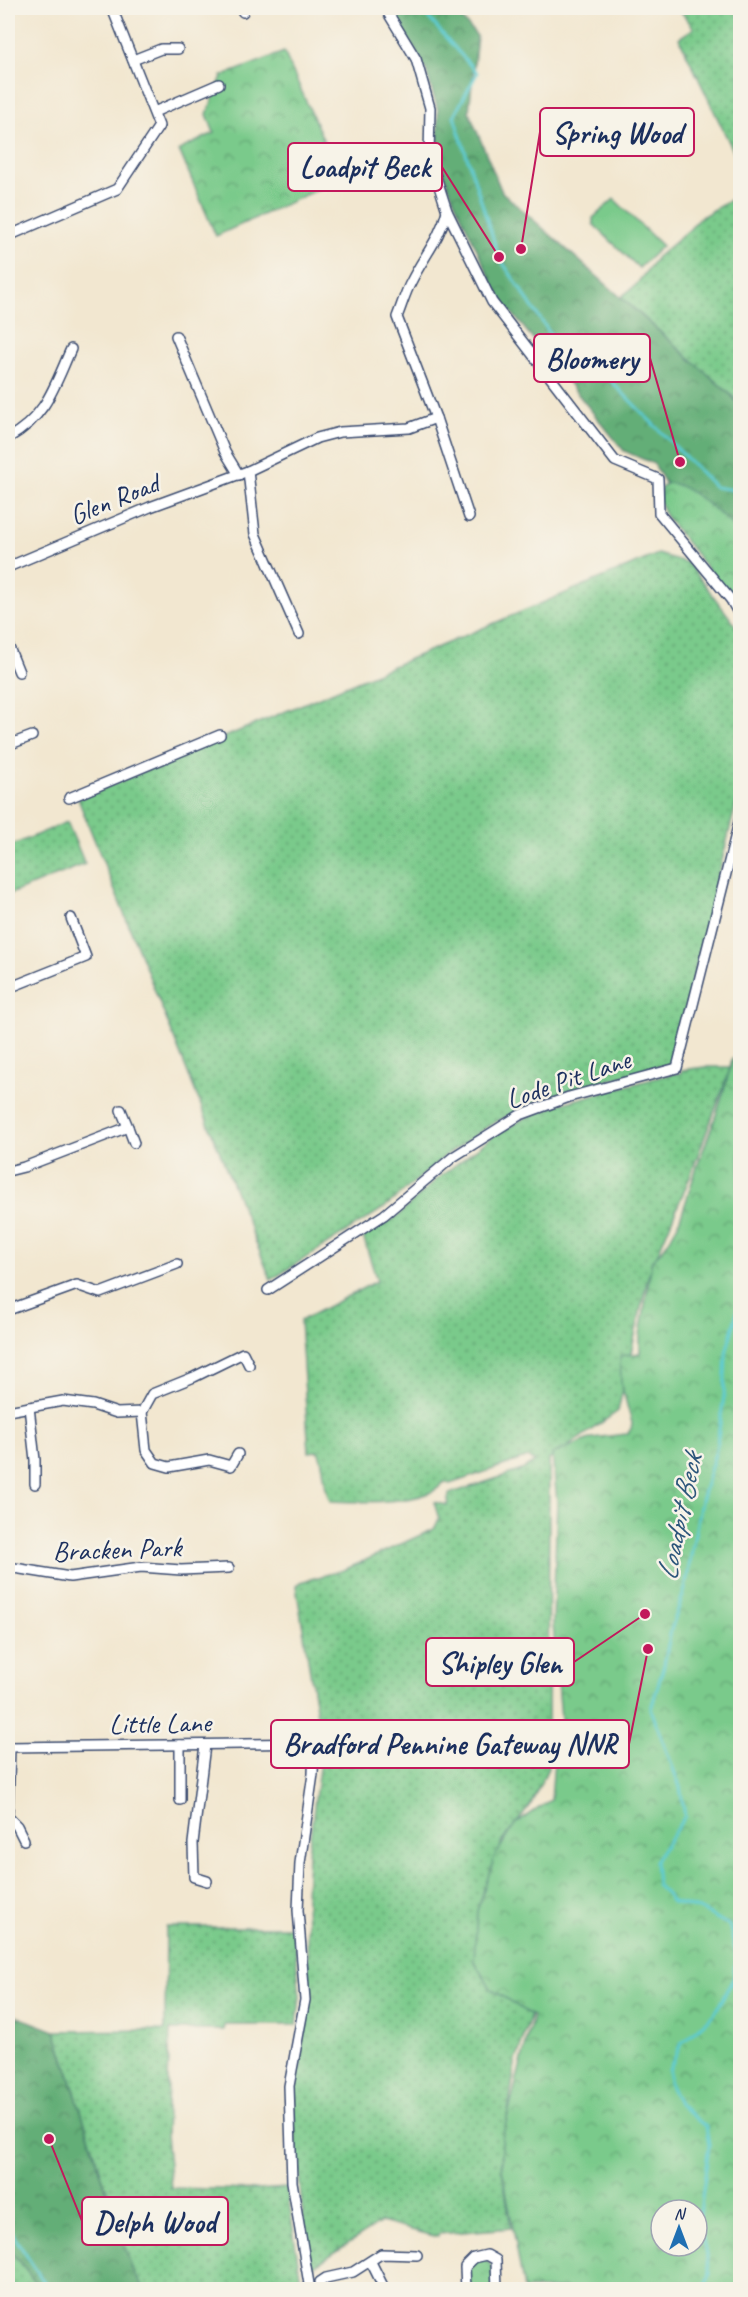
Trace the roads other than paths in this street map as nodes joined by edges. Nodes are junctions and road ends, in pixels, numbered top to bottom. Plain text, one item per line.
1 (112, 8) edge
2 (385, 8) edge
3 (178, 49) dead end
4 (133, 60) junction
5 (219, 84) dead end
6 (154, 112) junction
7 (447, 211) junction
8 (8, 236) edge
9 (176, 336) dead end
10 (71, 349) dead end
11 (436, 418) junction
12 (8, 438) edge
13 (248, 471) junction
14 (239, 475) junction
15 (469, 517) dead end
16 (8, 567) edge
17 (741, 616) edge
18 (299, 634) dead end
19 (8, 645) edge
20 (19, 672) dead end
21 (220, 735) dead end
22 (32, 736) dead end
23 (8, 745) edge
24 (69, 798) dead end
25 (741, 818) edge
26 (71, 918) dead end
27 (8, 983) edge
28 (121, 1110) dead end
29 (128, 1127) junction
30 (134, 1143) dead end
31 (8, 1171) edge
32 (177, 1264) dead end
33 (268, 1290) dead end
34 (8, 1310) edge
35 (249, 1365) dead end
36 (29, 1407) junction
37 (8, 1411) edge
38 (142, 1412) junction
39 (238, 1454) dead end
40 (231, 1466) junction
41 (240, 1473) dead end
42 (35, 1484) dead end
43 (8, 1567) edge
44 (228, 1568) dead end
45 (180, 1745) junction
46 (206, 1745) junction
47 (9, 1747) edge
48 (180, 1800) dead end
49 (8, 1815) edge
50 (24, 1840) dead end
51 (207, 1881) dead end
52 (417, 2255) dead end
53 (371, 2262) junction
54 (308, 2274) junction
55 (320, 2282) junction
56 (310, 2289) edge
57 (330, 2289) edge
58 (385, 2289) edge
59 (466, 2289) edge
60 (497, 2289) edge

1 - 4 street
2 - 7 street
3 - 4 street
4 - 6 street
5 - 6 street
6 - 8 street
7 - 11 street
7 - 17 street
9 - 14 street
10 - 12 street
11 - 13 street, Glen Road
11 - 15 street
13 - 14 street, Glen Road
13 - 18 street
14 - 16 street, Glen Road
19 - 20 street
21 - 24 street
22 - 23 street
25 - 33 street, Lode Pit Lane
26 - 27 street
28 - 29 street
29 - 30 street
29 - 31 street
32 - 34 street
35 - 38 street
36 - 37 street
36 - 38 street
36 - 42 street
38 - 40 street
39 - 40 street
40 - 41 street
43 - 44 street, Bracken Park
45 - 46 street, Little Lane
45 - 47 street, Little Lane
45 - 48 street
46 - 51 street
46 - 54 street, Little Lane
47 - 49 street
49 - 50 street
52 - 53 street
53 - 55 street
53 - 58 street
54 - 55 street
54 - 56 street
55 - 57 street
59 - 60 street

